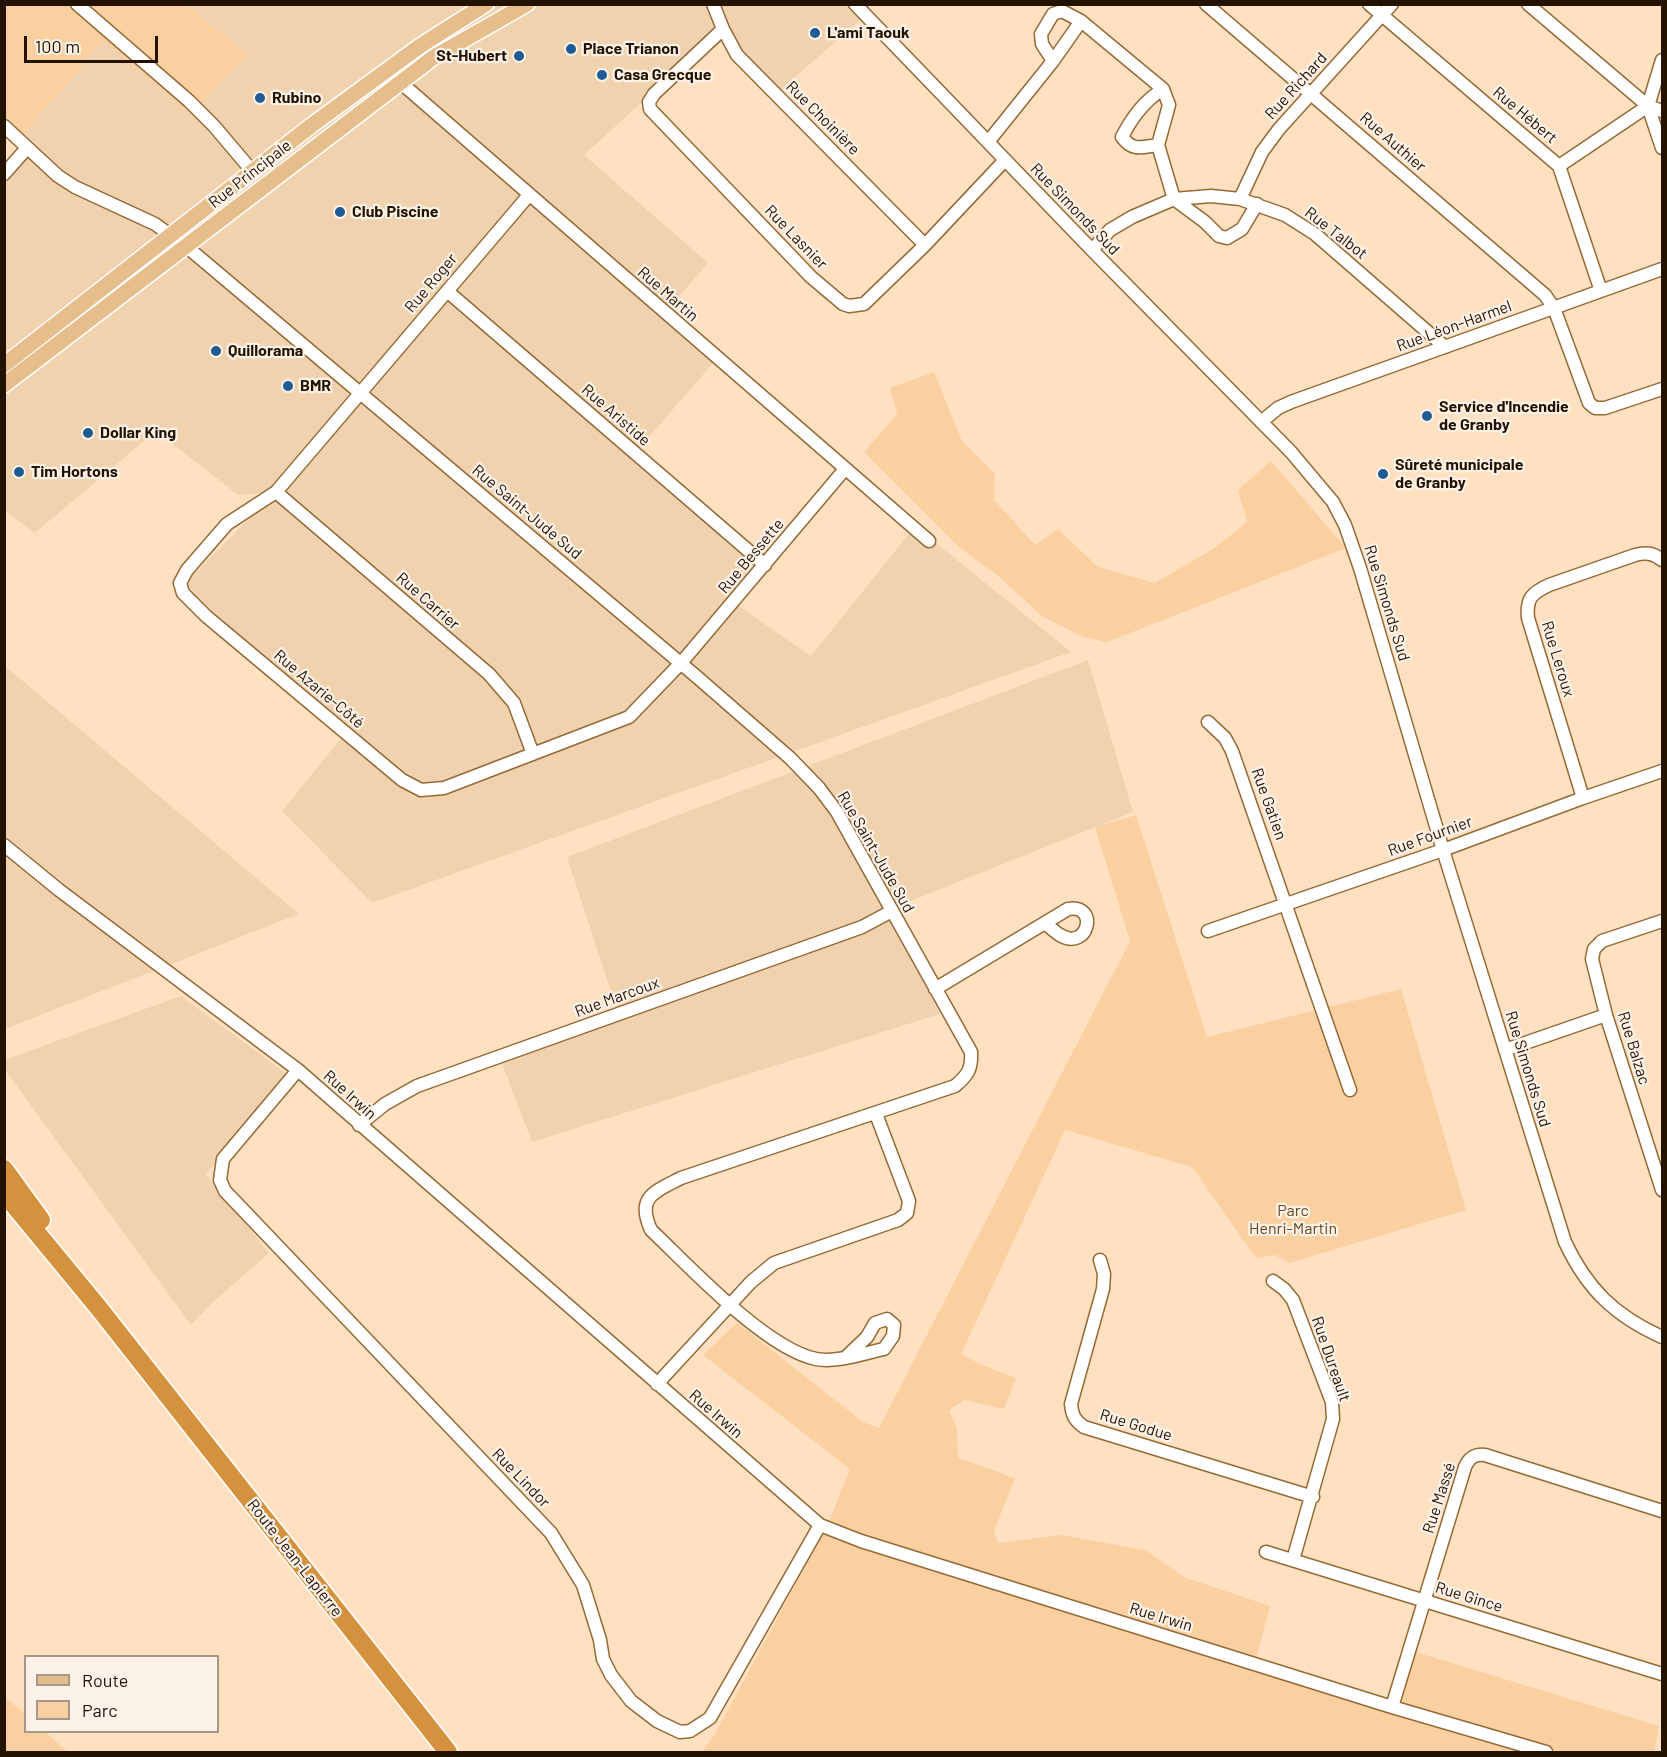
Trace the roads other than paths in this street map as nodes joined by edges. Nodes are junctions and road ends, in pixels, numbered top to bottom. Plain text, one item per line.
1 (77, 4) edge
2 (486, 4) edge
3 (527, 4) edge
4 (712, 4) edge
5 (855, 4) edge
6 (1206, 4) edge
7 (1369, 4) edge
8 (1392, 4) edge
9 (1528, 4) edge
10 (1382, 15) junction
11 (1081, 21) junction
12 (723, 29) junction
13 (1662, 60) edge
14 (1053, 62) junction
15 (388, 69) junction
16 (400, 82) junction
17 (1163, 89) junction
18 (1311, 94) junction
19 (1648, 106) junction
20 (1662, 111) edge
21 (4, 126) edge
22 (988, 142) junction
23 (1158, 145) junction
24 (27, 148) junction
25 (1662, 148) edge
26 (1005, 160) junction
27 (1559, 166) junction
28 (253, 172) junction
29 (4, 174) edge
30 (529, 195) junction
31 (1174, 199) junction
32 (1240, 199) junction
33 (1257, 204) junction
34 (172, 236) junction
35 (925, 245) junction
36 (187, 247) junction
37 (1092, 250) junction
38 (1662, 269) edge
39 (447, 291) junction
40 (1601, 291) junction
41 (1554, 308) junction
42 (1444, 347) junction
43 (4, 365) edge
44 (4, 385) edge
45 (1662, 389) edge
46 (359, 393) junction
47 (1261, 422) junction
48 (845, 469) junction
49 (276, 492) junction
50 (929, 541) dead end
51 (1662, 560) edge
52 (765, 565) junction
53 (681, 663) junction
54 (1208, 722) dead end
55 (533, 754) junction
56 (1662, 771) edge
57 (1583, 798) junction
58 (4, 844) edge
59 (1443, 850) junction
60 (1287, 904) junction
61 (892, 910) junction
62 (1662, 921) edge
63 (1045, 923) dead end
64 (1208, 931) dead end
65 (935, 989) junction
66 (1606, 1015) junction
67 (1505, 1050) junction
68 (298, 1070) junction
69 (1350, 1090) dead end
70 (876, 1114) junction
71 (359, 1125) junction
72 (4, 1169) edge
73 (1662, 1190) edge
74 (4, 1193) edge
75 (1100, 1260) dead end
76 (1273, 1281) dead end
77 (730, 1306) junction
78 (1662, 1337) edge
79 (846, 1358) dead end
80 (142, 1364) junction
81 (657, 1384) junction
82 (1313, 1497) junction
83 (1662, 1511) edge
84 (820, 1525) junction
85 (1266, 1552) dead end
86 (1293, 1560) junction
87 (1424, 1600) junction
88 (1662, 1674) edge
89 (1392, 1707) junction
90 (448, 1752) edge
91 (1546, 1752) edge

1 - 28 street
2 - 15 main road, Rue Principale
3 - 16 main road, Rue Principale
4 - 12 street, Rue Choinière
5 - 22 street, Rue Simonds Sud
6 - 18 street, Rue Authier
7 - 10 street, Rue Hébert
8 - 10 street, Rue Richard
9 - 19 street
10 - 18 street, Rue Richard
10 - 27 street, Rue Hébert
11 - 14 street
11 - 14 street
11 - 17 street
12 - 35 street, Rue Choinière
12 - 35 street, Rue Lasnier
13 - 19 street
14 - 22 street
15 - 16 street, Rue Martin
15 - 28 main road, Rue Principale
16 - 30 street, Rue Martin
16 - 36 main road, Rue Principale
17 - 23 street
17 - 23 street
18 - 32 street, Rue Richard
18 - 41 street, Rue Authier
19 - 20 street
19 - 25 street
19 - 27 street
21 - 24 street, Rue Saint-Jude Sud
22 - 26 street, Rue Simonds Sud
23 - 31 street
24 - 29 street
24 - 34 street, Rue Saint-Jude Sud
26 - 35 street, Rue Lasnier
26 - 37 street, Rue Simonds Sud
27 - 40 street, Rue Hébert
28 - 34 main road, Rue Principale
30 - 39 street, Rue Roger
30 - 48 street, Rue Martin
31 - 32 street, Rue Talbot
31 - 33 street
31 - 37 street, Rue Talbot
32 - 33 street, Rue Talbot
33 - 42 street, Rue Talbot
34 - 36 street, Rue Saint-Jude Sud
34 - 43 main road, Rue Principale
36 - 44 main road, Rue Principale
36 - 46 street, Rue Saint-Jude Sud
37 - 47 street, Rue Simonds Sud
38 - 40 street, Rue Léon-Harmel
39 - 46 street, Rue Roger
39 - 52 street, Rue Aristide
40 - 41 street, Rue Léon-Harmel
41 - 42 street, Rue Léon-Harmel
41 - 45 street
42 - 47 street, Rue Léon-Harmel
46 - 49 street, Rue Azarie-Côté
46 - 53 street, Rue Saint-Jude Sud
47 - 59 street, Rue Simonds Sud
48 - 50 street, Rue Martin
48 - 52 street, Rue Bessette
49 - 55 street, Rue Carrier
49 - 55 street, Rue Azarie-Côté
51 - 57 street, Rue Leroux
52 - 53 street, Rue Bessette
53 - 55 street, Rue Azarie-Côté
53 - 61 street, Rue Saint-Jude Sud
54 - 60 street, Rue Gatien
56 - 57 street, Rue Fournier
57 - 59 street, Rue Fournier
58 - 68 street, Rue Irwin
59 - 60 street, Rue Fournier
59 - 67 street, Rue Simonds Sud
60 - 64 street, Rue Fournier
60 - 69 street, Rue Gatien
61 - 65 street, Rue Saint-Jude Sud
61 - 71 street, Rue Marcoux
62 - 66 street, Rue Balzac
63 - 65 street
65 - 70 street, Rue Saint-Jude Sud
66 - 67 street
66 - 73 street, Rue Balzac
67 - 78 street, Rue Simonds Sud
68 - 71 street, Rue Irwin
68 - 84 street, Rue Lindor
70 - 77 street
70 - 77 street, Rue Saint-Jude Sud
71 - 81 street, Rue Irwin
72 - 80 highway, Route Jean-Lapierre
74 - 80 highway, Route Jean-Lapierre
75 - 82 street, Rue Godue
76 - 82 street, Rue Dureault
77 - 79 street, Rue Saint-Jude Sud
77 - 81 street
80 - 90 highway, Route Jean-Lapierre
81 - 84 street, Rue Irwin
82 - 86 street, Rue Dureault
83 - 87 street, Rue Massé
84 - 89 street, Rue Irwin
85 - 86 street, Rue Gince
86 - 87 street, Rue Gince
87 - 88 street, Rue Gince
87 - 89 street, Rue Massé
89 - 91 street, Rue Irwin

